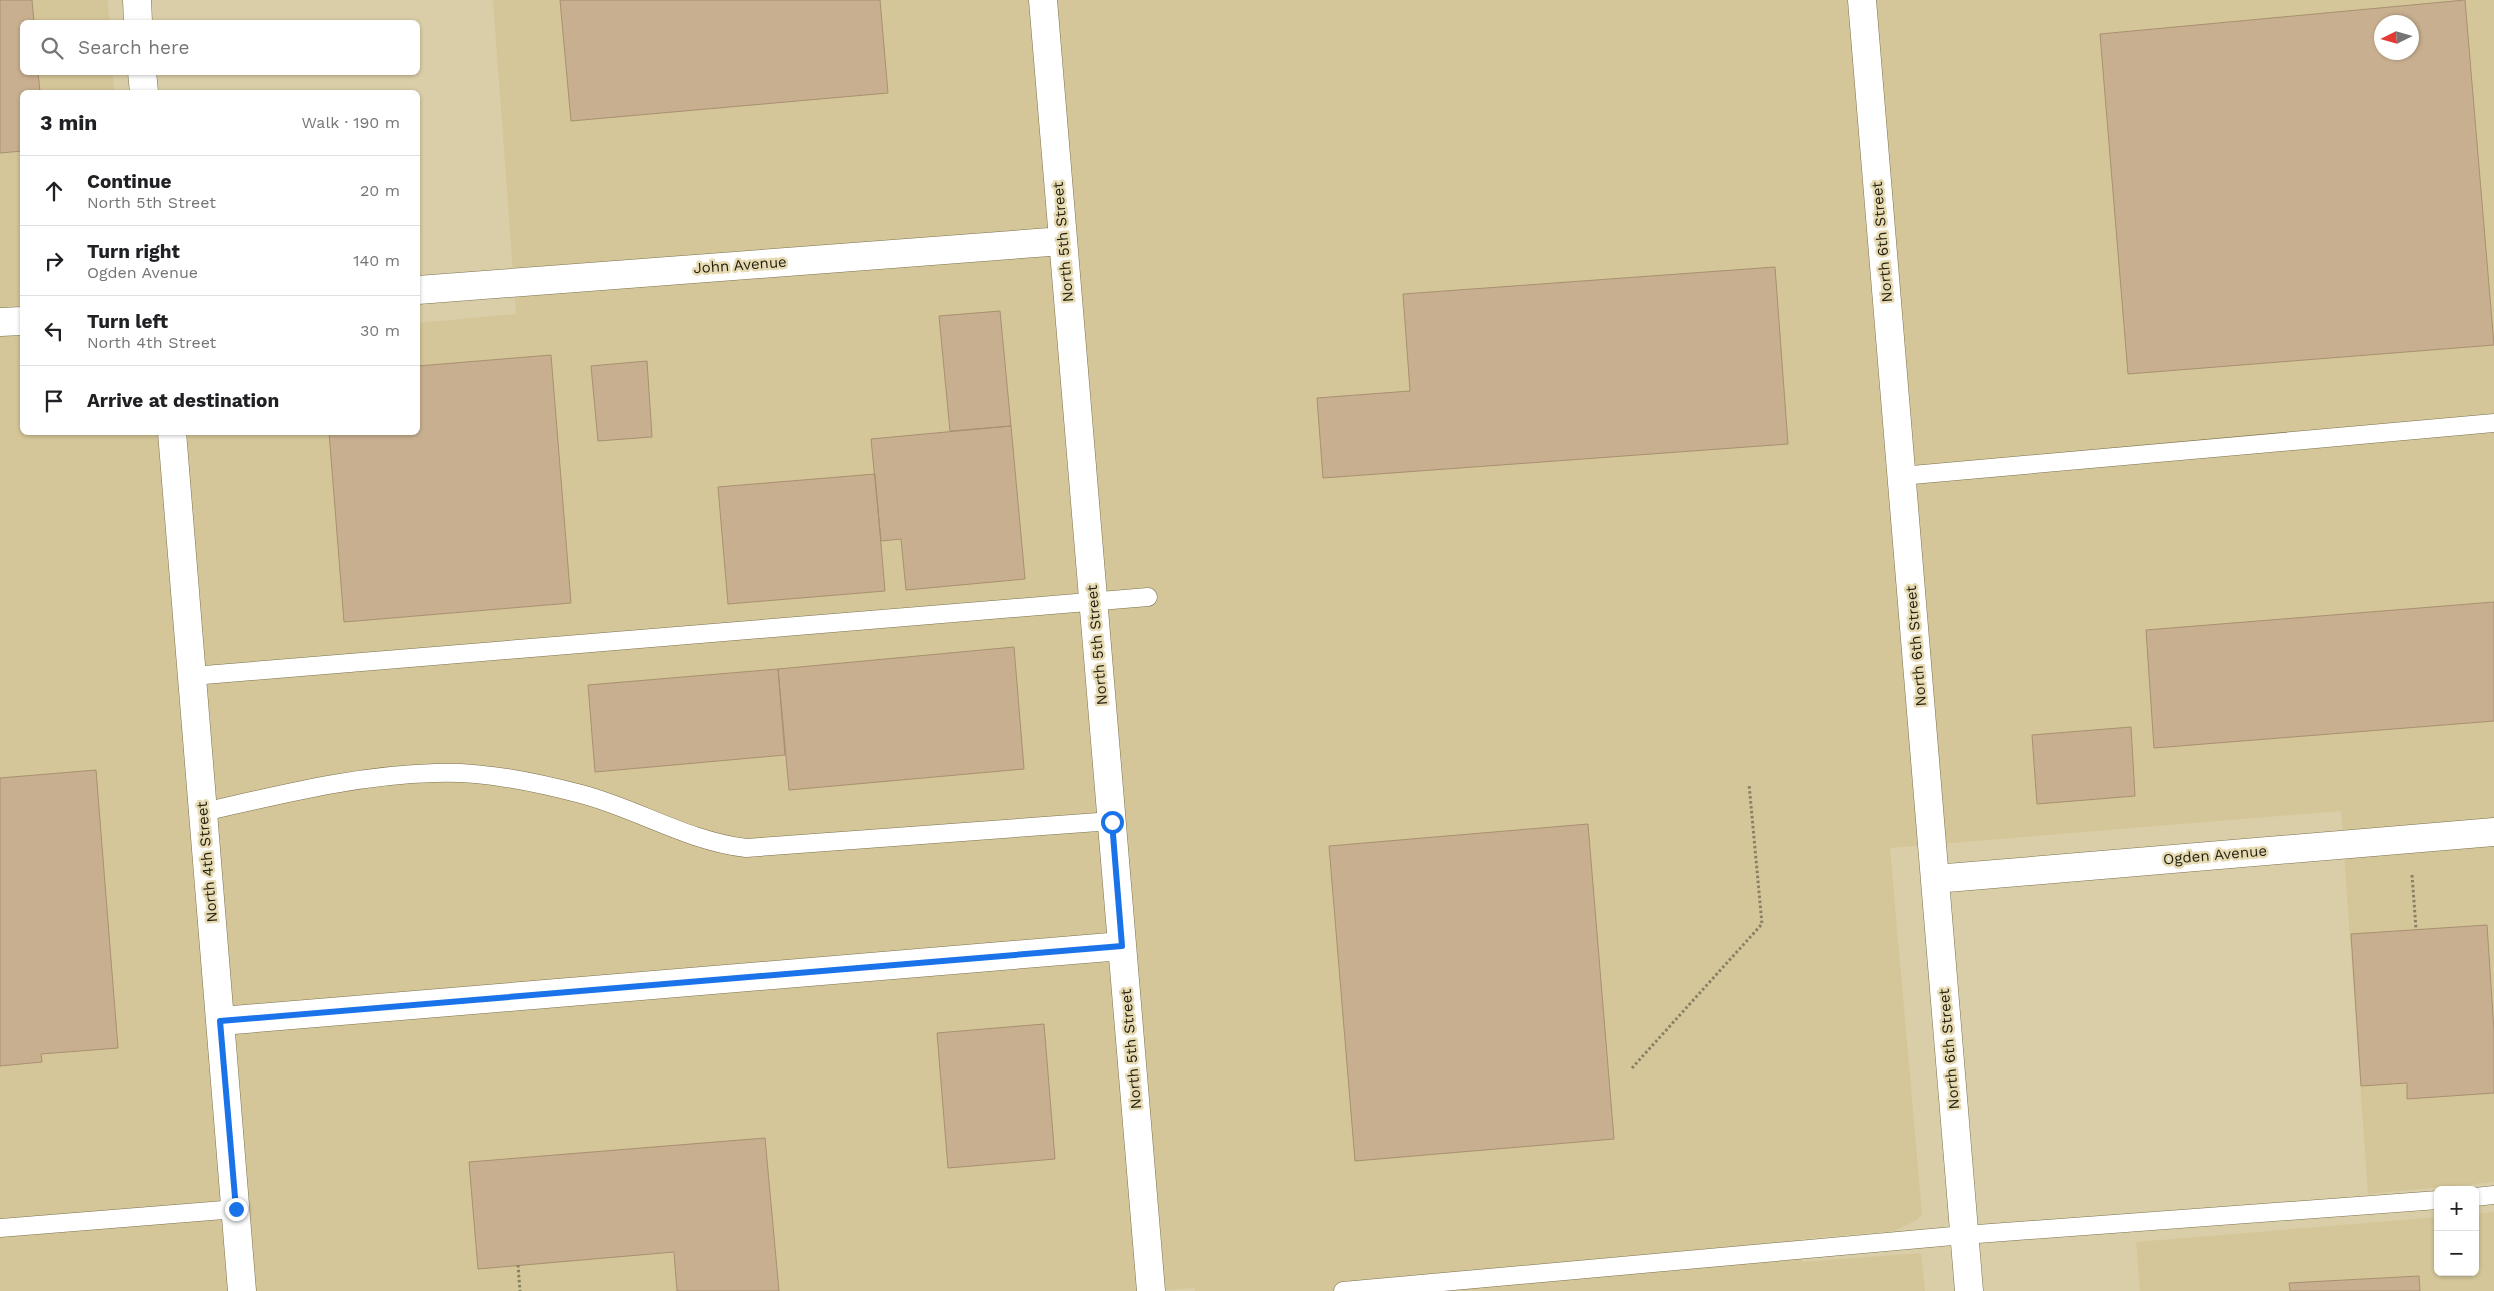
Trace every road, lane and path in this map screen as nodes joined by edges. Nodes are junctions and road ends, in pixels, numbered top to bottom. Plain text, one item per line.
1 (137, 0) edge
2 (1043, 0) edge
3 (1862, 0) edge
4 (138, 20) edge
5 (142, 75) edge
6 (144, 90) edge
7 (1063, 241) junction
8 (420, 290) edge
9 (20, 320) edge
10 (0, 322) edge
11 (2494, 423) edge
12 (172, 435) edge
13 (1901, 476) junction
14 (1148, 597) dead end
15 (1094, 602) junction
16 (192, 676) junction
17 (1749, 784) dead end
18 (203, 812) junction
19 (1112, 822) junction
20 (2494, 832) edge
21 (2408, 839) junction
22 (1935, 879) junction
23 (2416, 930) dead end
24 (1122, 946) junction
25 (220, 1021) junction
26 (1632, 1068) dead end
27 (2494, 1195) edge
28 (2479, 1197) edge
29 (2434, 1200) edge
30 (236, 1209) junction
31 (0, 1228) edge
32 (1964, 1235) junction
33 (518, 1265) dead end
34 (242, 1291) edge
35 (520, 1291) edge
36 (1151, 1291) edge
37 (1343, 1291) edge
38 (1969, 1291) edge

1 - 4 street
2 - 7 street, North 5th Street
3 - 13 street, North 6th Street
5 - 6 street
7 - 8 street, John Avenue
7 - 15 street, North 5th Street
9 - 10 street
11 - 13 lane
12 - 16 street, North 4th Street
13 - 22 street, North 6th Street
14 - 15 lane
15 - 16 lane
15 - 19 street, North 5th Street
16 - 18 street, North 4th Street
17 - 26 path
18 - 19 lane
18 - 25 street, North 4th Street
19 - 24 street, North 5th Street
20 - 21 street, Ogden Avenue
21 - 22 street, Ogden Avenue
21 - 23 path
22 - 32 street, North 6th Street
24 - 25 street
24 - 36 street, North 5th Street
25 - 30 street, North 4th Street
27 - 28 lane
29 - 32 lane
30 - 31 lane
30 - 34 street, North 4th Street
32 - 37 lane
32 - 38 street, North 6th Street
33 - 35 path

